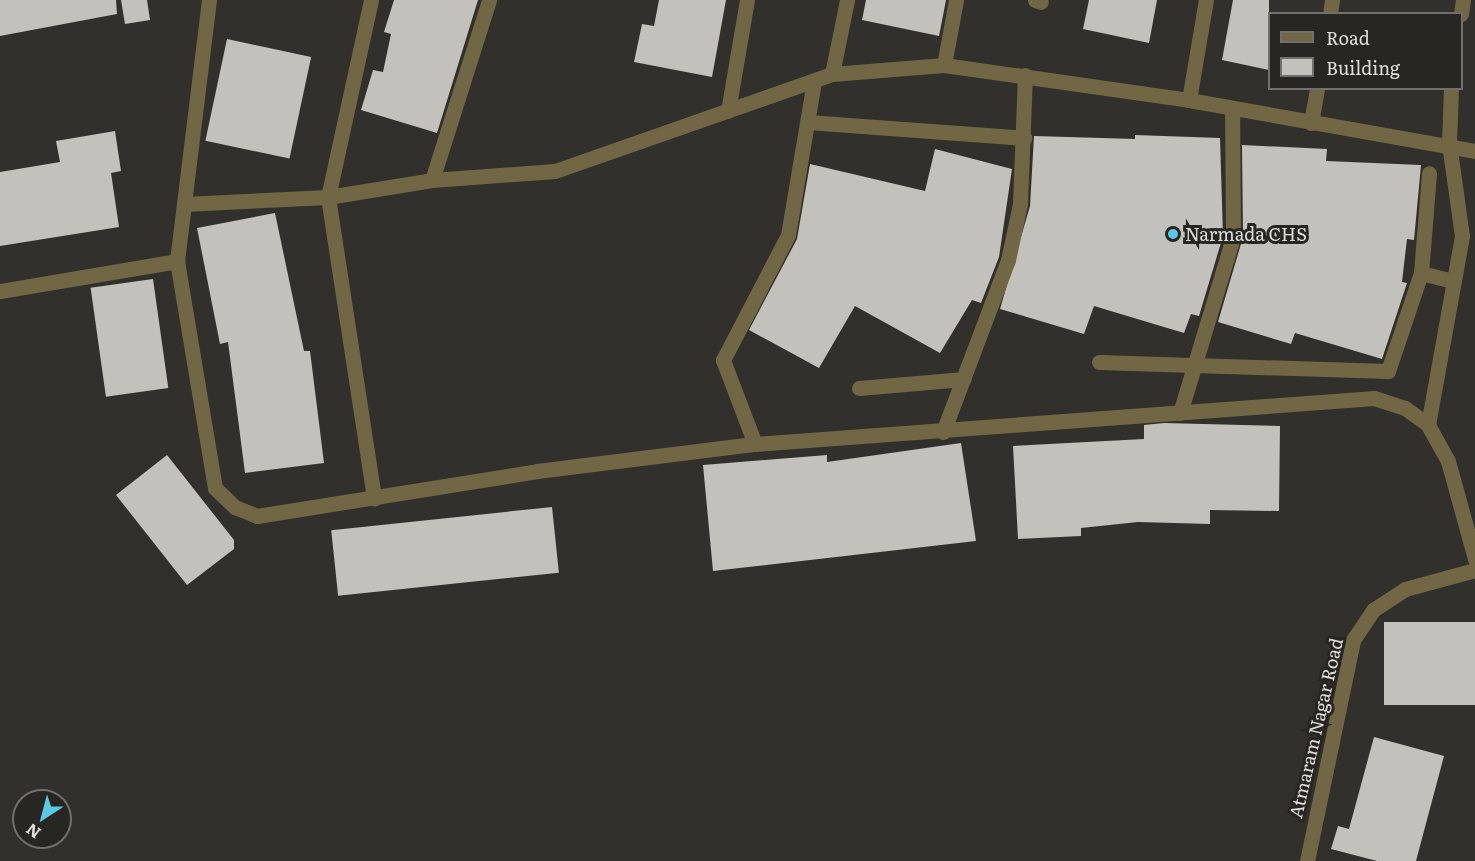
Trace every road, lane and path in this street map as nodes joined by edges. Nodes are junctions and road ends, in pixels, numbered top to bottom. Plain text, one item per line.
1 (209, 0) edge
2 (371, 0) edge
3 (489, 0) edge
4 (747, 0) edge
5 (847, 0) edge
6 (956, 0) edge
7 (1206, 0) edge
8 (944, 65) junction
9 (832, 74) junction
10 (1025, 75) junction
11 (814, 81) junction
12 (1317, 90) edge
13 (1451, 90) edge
14 (1189, 100) junction
15 (1232, 108) junction
16 (728, 111) junction
17 (808, 122) junction
18 (1311, 123) junction
19 (1024, 138) junction
20 (1449, 143) junction
21 (1475, 151) edge
22 (1429, 173) dead end
23 (432, 180) junction
24 (328, 197) junction
25 (184, 204) junction
26 (177, 261) junction
27 (1421, 273) junction
28 (1454, 281) junction
29 (0, 291) edge
30 (1099, 362) dead end
31 (1194, 366) junction
32 (964, 379) junction
33 (859, 388) dead end
34 (1180, 413) junction
35 (1428, 425) junction
36 (943, 432) junction
37 (755, 444) junction
38 (374, 499) junction
39 (1475, 560) edge
40 (1475, 570) edge
41 (1307, 861) edge

1 - 25 street
2 - 24 street
3 - 23 street
4 - 16 street
5 - 9 street
6 - 8 street
7 - 14 street
8 - 9 street
8 - 10 street
9 - 11 street
10 - 14 street
10 - 19 street
11 - 16 street
11 - 17 street
12 - 18 street
13 - 20 street
14 - 15 street
15 - 18 street
15 - 31 street
16 - 23 street
17 - 19 street
17 - 37 street
18 - 20 street
19 - 32 street
20 - 21 street
20 - 28 street
22 - 27 street
23 - 24 street
24 - 25 street
24 - 38 street
25 - 26 street
26 - 29 street
26 - 38 street
27 - 28 street
27 - 31 street
28 - 35 street
30 - 31 street
31 - 34 street
32 - 33 street
32 - 36 street
34 - 35 street
34 - 36 street
35 - 39 street
36 - 37 street
37 - 38 street
40 - 41 street, Atmaram Nagar Road

